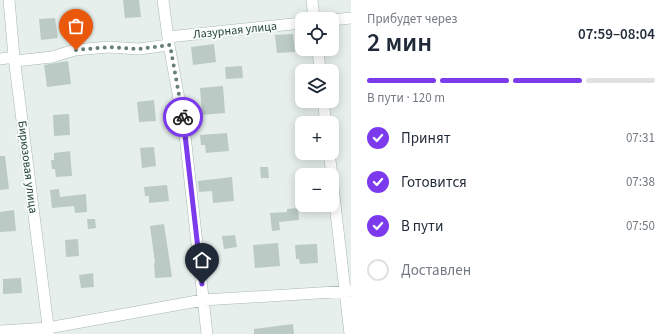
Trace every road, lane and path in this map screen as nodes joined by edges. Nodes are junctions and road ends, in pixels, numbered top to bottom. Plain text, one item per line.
1 (9, 0) edge
2 (163, 0) edge
3 (312, 0) edge
4 (313, 12) edge
5 (351, 18) edge
6 (339, 19) edge
7 (295, 24) edge
8 (169, 41) junction
9 (0, 59) edge
10 (15, 59) junction
11 (337, 212) edge
12 (348, 292) edge
13 (203, 300) junction
14 (49, 331) edge
15 (0, 332) edge
16 (207, 334) edge
17 (350, 334) edge

1 - 10 street, Бирюзовая улица
2 - 8 street
3 - 4 street
5 - 6 street
7 - 8 street, Лазурная улица
8 - 10 street, Лазурная улица
8 - 13 street
9 - 10 street, Лазурная улица
10 - 14 street, Бирюзовая улица
11 - 12 street
12 - 13 street
12 - 17 street
13 - 14 street
13 - 16 street
14 - 15 street

